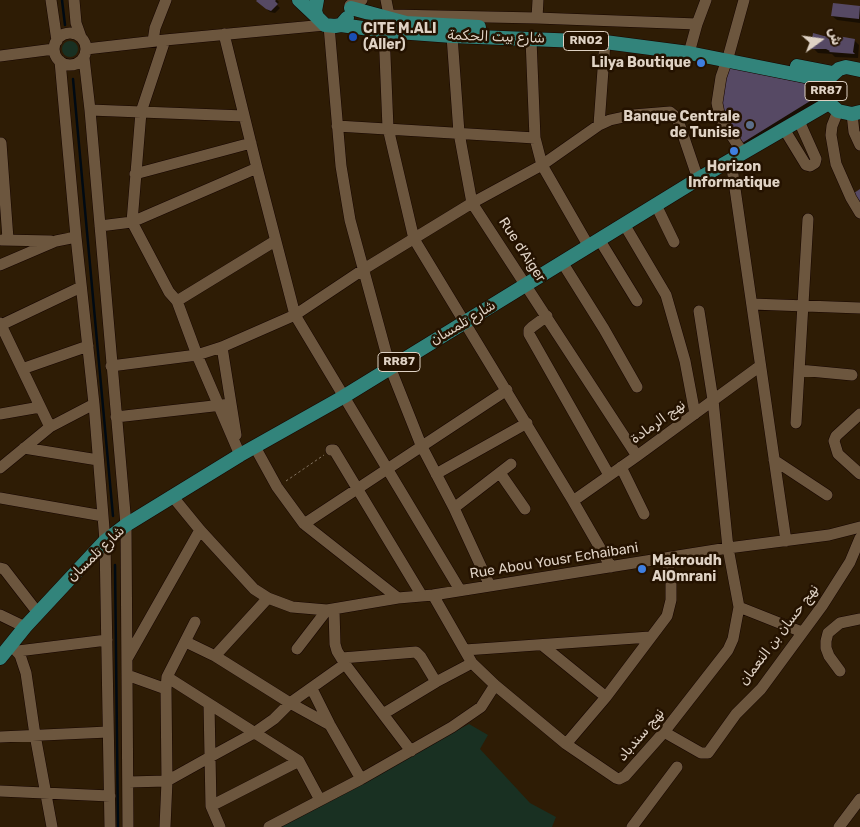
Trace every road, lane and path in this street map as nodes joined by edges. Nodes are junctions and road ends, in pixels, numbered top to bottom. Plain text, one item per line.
1 (51, 0) edge
2 (74, 0) edge
3 (166, 0) edge
4 (299, 0) edge
5 (317, 0) edge
6 (386, 0) edge
7 (538, 0) edge
8 (706, 0) edge
9 (744, 0) edge
10 (353, 3) edge
11 (385, 15) junction
12 (537, 18) junction
13 (328, 23) junction
14 (697, 24) junction
15 (384, 31) junction
16 (224, 34) junction
17 (452, 36) junction
18 (81, 37) junction
19 (531, 39) junction
20 (165, 40) junction
21 (153, 41) junction
22 (605, 42) junction
23 (56, 45) junction
24 (690, 50) junction
25 (85, 53) junction
26 (0, 56) edge
27 (727, 58) junction
28 (60, 61) junction
29 (860, 70) edge
30 (833, 73) junction
31 (826, 90) junction
32 (834, 107) junction
33 (90, 110) junction
34 (141, 112) junction
35 (856, 113) edge
36 (244, 116) junction
37 (798, 121) junction
38 (337, 126) junction
39 (599, 126) junction
40 (388, 128) junction
41 (784, 129) junction
42 (459, 133) junction
43 (535, 138) junction
44 (0, 143) edge
45 (251, 143) junction
46 (860, 145) edge
47 (743, 153) junction
48 (731, 161) junction
49 (542, 165) junction
50 (256, 168) junction
51 (135, 174) junction
52 (698, 179) junction
53 (472, 203) junction
54 (656, 205) junction
55 (860, 212) edge
56 (808, 219) dead end
57 (132, 222) junction
58 (624, 224) junction
59 (100, 226) junction
60 (76, 237) junction
61 (414, 239) junction
62 (4, 240) edge
63 (56, 241) junction
64 (275, 241) junction
65 (593, 242) junction
66 (674, 242) dead end
67 (562, 262) junction
68 (0, 265) edge
69 (364, 269) junction
70 (526, 284) junction
71 (81, 287) junction
72 (177, 301) junction
73 (637, 301) dead end
74 (752, 304) junction
75 (804, 306) junction
76 (860, 308) edge
77 (699, 311) dead end
78 (295, 315) junction
79 (547, 316) junction
80 (465, 323) junction
81 (0, 324) edge
82 (88, 346) junction
83 (222, 347) junction
84 (196, 355) junction
85 (111, 366) junction
86 (390, 366) junction
87 (760, 366) junction
88 (22, 369) junction
89 (799, 370) junction
90 (852, 375) dead end
91 (637, 387) dead end
92 (506, 390) junction
93 (343, 397) junction
94 (713, 400) junction
95 (94, 404) junction
96 (225, 406) junction
97 (40, 407) junction
98 (0, 414) edge
99 (695, 414) junction
100 (860, 414) edge
101 (116, 417) junction
102 (796, 423) dead end
103 (527, 424) junction
104 (50, 427) junction
105 (421, 445) junction
106 (255, 447) junction
107 (24, 448) junction
108 (331, 450) joint
109 (240, 455) junction
110 (637, 456) junction
111 (98, 460) junction
112 (774, 460) junction
113 (2, 461) edge
114 (511, 464) dead end
115 (621, 467) junction
116 (388, 469) junction
117 (500, 473) junction
118 (436, 474) junction
119 (860, 474) edge
120 (609, 475) junction
121 (277, 487) junction
122 (358, 488) junction
123 (827, 495) dead end
124 (173, 497) junction
125 (0, 498) edge
126 (573, 501) junction
127 (454, 508) junction
128 (525, 509) dead end
129 (644, 514) dead end
130 (103, 516) junction
131 (304, 524) junction
132 (126, 525) junction
133 (860, 528) edge
134 (200, 530) junction
135 (105, 541) junction
136 (786, 541) junction
137 (860, 545) edge
138 (728, 548) junction
139 (667, 558) junction
140 (611, 567) junction
141 (0, 568) edge
142 (490, 586) junction
143 (460, 590) junction
144 (428, 595) junction
145 (268, 598) junction
146 (398, 598) junction
147 (739, 607) junction
148 (330, 610) junction
149 (38, 613) junction
150 (0, 615) edge
151 (860, 619) edge
152 (194, 622) dead end
153 (25, 627) junction
154 (802, 632) junction
155 (650, 637) junction
156 (107, 640) junction
157 (186, 642) junction
158 (542, 645) junction
159 (14, 648) junction
160 (298, 649) dead end
161 (465, 650) junction
162 (215, 656) junction
163 (0, 658) edge
164 (127, 659) junction
165 (343, 661) junction
166 (472, 663) junction
167 (840, 671) dead end
168 (127, 675) junction
169 (436, 682) junction
170 (167, 683) junction
171 (495, 685) junction
172 (312, 689) junction
173 (606, 697) junction
174 (209, 704) junction
175 (290, 704) junction
176 (383, 714) junction
177 (330, 725) junction
178 (108, 732) junction
179 (664, 732) junction
180 (254, 733) junction
181 (34, 735) junction
182 (0, 737) edge
183 (566, 744) junction
184 (411, 751) junction
185 (210, 758) junction
186 (299, 761) junction
187 (678, 767) dead end
188 (361, 779) junction
189 (167, 781) junction
190 (128, 782) junction
191 (0, 791) edge
192 (45, 793) junction
193 (110, 796) junction
194 (860, 799) edge
195 (320, 800) junction
196 (210, 806) junction
197 (52, 827) edge
198 (110, 827) edge
199 (128, 827) edge
200 (165, 827) edge
201 (220, 827) edge
202 (269, 827) edge
203 (632, 827) edge
204 (839, 827) edge

1 - 23 street
2 - 18 street
3 - 21 street
4 - 13 main road
5 - 13 main road
6 - 11 street
7 - 12 street
8 - 14 street
9 - 27 street
10 - 11 main road, شارع بيت الحكمة / RN02
10 - 13 main road, شارع بيت الحكمة / RN02
11 - 12 street
11 - 24 main road, شارع بيت الحكمة / RN02
12 - 14 street
13 - 15 main road, شارع بيت الحكمة / RN02
13 - 16 street
13 - 38 street
14 - 24 street
15 - 17 main road, شارع بيت الحكمة / RN02
15 - 40 street
16 - 20 street
16 - 36 street
17 - 19 main road, شارع بيت الحكمة / RN02
17 - 42 street, Rue d'Aiger
18 - 23 street
18 - 25 street
19 - 22 main road, شارع بيت الحكمة / RN02
19 - 43 street
20 - 21 street
20 - 34 street
21 - 25 street
22 - 24 main road, شارع بيت الحكمة / RN02
22 - 39 street
23 - 26 street
23 - 28 street
24 - 27 main road, شارع بيت الحكمة / RN02
25 - 28 street
25 - 33 street
27 - 30 main road, شارع بيت الحكمة / RN02
27 - 31 main road, شارع بيت الحكمة / RN02
27 - 47 street
28 - 60 street
29 - 30 main road, RR87
30 - 31 main road, RR87
31 - 32 main road, RR87
32 - 35 main road, RR87
32 - 37 main road, شارع تلمسان / RR87
32 - 55 street
33 - 34 street
33 - 59 street
34 - 36 street
34 - 51 street
35 - 46 street
36 - 45 street
37 - 41 main road, شارع تلمسان / RR87
37 - 41 street
38 - 40 street
38 - 69 street
39 - 49 street
39 - 52 street
40 - 42 street
40 - 61 street
41 - 47 main road, شارع تلمسان / RR87
42 - 43 street
42 - 53 street, Rue d'Aiger
43 - 49 street
44 - 62 street
45 - 50 street
45 - 51 street
47 - 48 main road, شارع تلمسان / RR87
48 - 52 main road, شارع تلمسان / RR87
48 - 74 street
49 - 53 street
49 - 65 street
50 - 57 street
50 - 64 street
51 - 57 street
52 - 54 main road, شارع تلمسان / RR87
53 - 61 street
53 - 70 street, Rue d'Aiger
54 - 58 main road, شارع تلمسان / RR87
54 - 66 street
56 - 75 street
57 - 59 street
57 - 72 street
58 - 65 main road, شارع تلمسان / RR87
58 - 99 street
59 - 85 street
60 - 63 street
60 - 71 street
61 - 69 street
61 - 80 street
62 - 63 street
63 - 68 street
64 - 72 street
64 - 78 street
65 - 67 main road, شارع تلمسان / RR87
65 - 73 street
67 - 70 main road, شارع تلمسان / RR87
67 - 91 street
69 - 78 street
69 - 86 street
70 - 79 street, Rue d'Aiger
70 - 80 main road, شارع تلمسان / RR87
71 - 81 street
71 - 82 street
72 - 84 street
74 - 75 street
74 - 87 street
75 - 76 street
75 - 89 street
77 - 94 street, نهج سندباد
78 - 83 street
78 - 93 street
79 - 110 street, Rue d'Aiger
79 - 120 street
80 - 86 main road, شارع تلمسان / RR87
80 - 92 street
81 - 88 street
82 - 88 street
82 - 95 street
83 - 84 street
83 - 96 street
84 - 85 street
84 - 96 street
85 - 101 street
86 - 93 main road, شارع تلمسان / RR87
86 - 105 street
87 - 94 street, نهج الرمادة
87 - 112 street
88 - 97 street
89 - 90 street
89 - 102 street
92 - 103 street
92 - 105 street
93 - 106 main road, شارع تلمسان / RR87
93 - 116 street
94 - 99 street, نهج الرمادة
94 - 138 street, نهج سندباد
95 - 104 street
95 - 111 street
96 - 101 street
96 - 109 street
97 - 98 street
97 - 104 street
99 - 110 street, نهج الرمادة
100 - 119 street
101 - 132 street
103 - 118 street
103 - 126 street
104 - 107 street
105 - 116 street
105 - 118 street
106 - 109 main road, شارع تلمسان / RR87
106 - 121 street
107 - 111 street
107 - 113 street
108 - 121 path
108 - 122 street, نهج سندباد
109 - 124 main road, شارع تلمسان / RR87
110 - 115 street, نهج الرمادة
111 - 130 street
112 - 123 street
112 - 136 street
114 - 117 street
115 - 120 street, نهج الرمادة
115 - 129 street
116 - 122 street
116 - 143 street
117 - 127 street
117 - 128 street
118 - 127 street
120 - 126 street, نهج الرمادة
121 - 131 street
122 - 131 street
122 - 144 street, نهج سندباد
124 - 132 main road, شارع تلمسان / RR87
124 - 134 street, Rue Abou Yousr Echaibani
125 - 130 street
126 - 140 street
127 - 142 street
130 - 135 street
131 - 146 street
132 - 135 main road, شارع تلمسان / RR87
132 - 164 street
133 - 136 street
134 - 145 street, Rue Abou Yousr Echaibani
134 - 164 street
135 - 149 main road, شارع تلمسان / RR87
135 - 156 street
136 - 138 street, Rue Abou Yousr Echaibani
137 - 154 street, نهج حسان بن النعمان
138 - 139 street, Rue Abou Yousr Echaibani
138 - 147 street, نهج سندباد
139 - 140 street, Rue Abou Yousr Echaibani
139 - 155 street
140 - 142 street, Rue Abou Yousr Echaibani
141 - 149 street
142 - 143 street, Rue Abou Yousr Echaibani
143 - 144 street, Rue Abou Yousr Echaibani
144 - 146 street, Rue Abou Yousr Echaibani
144 - 161 street, نهج سندباد
145 - 148 street, Rue Abou Yousr Echaibani
145 - 162 street
146 - 148 street, Rue Abou Yousr Echaibani
147 - 154 street
147 - 179 street, نهج سندباد
148 - 160 street
148 - 165 street
149 - 153 main road, شارع تلمسان / RR87
150 - 153 street
151 - 167 street
152 - 157 street
153 - 159 main road, شارع تلمسان / RR87
154 - 179 street, نهج حسان بن النعمان
155 - 158 street
155 - 173 street
156 - 159 street
156 - 178 street
157 - 162 street
157 - 170 street
158 - 161 street
158 - 173 street
159 - 163 main road, شارع تلمسان / RR87
159 - 181 street
161 - 166 street, نهج سندباد
162 - 175 street
164 - 168 street
165 - 169 street
165 - 172 street
165 - 176 street
166 - 169 street
166 - 171 street, نهج سندباد
168 - 170 street
168 - 190 street
169 - 176 street
170 - 174 street
170 - 189 street
171 - 183 street, نهج سندباد
171 - 184 street
172 - 175 street
172 - 177 street
173 - 183 street
174 - 180 street
174 - 185 street
175 - 177 street
175 - 180 street
176 - 184 street
177 - 188 street
178 - 181 street
178 - 193 street
179 - 183 street, نهج سندباد
180 - 185 street
180 - 186 street
181 - 182 street
181 - 192 street
184 - 188 street
185 - 189 street
185 - 196 street
186 - 195 street
186 - 196 street
187 - 203 street
188 - 195 street
189 - 190 street
189 - 200 street
190 - 199 street
191 - 192 street
192 - 193 street
192 - 197 street
193 - 198 street
194 - 204 street
195 - 202 street
196 - 201 street

